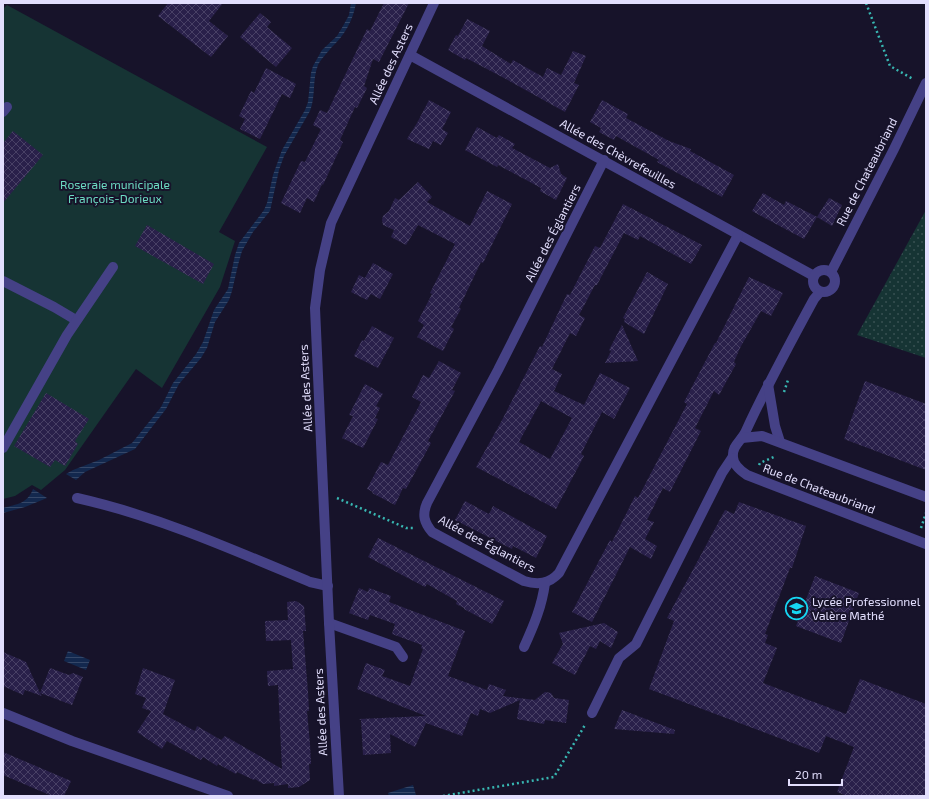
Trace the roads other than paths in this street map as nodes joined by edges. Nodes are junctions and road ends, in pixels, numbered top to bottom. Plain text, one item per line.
1 (434, 3) edge
2 (410, 55) junction
3 (925, 85) edge
4 (604, 160) junction
5 (738, 235) junction
6 (113, 267) dead end
7 (831, 272) junction
8 (814, 276) junction
9 (3, 281) edge
10 (820, 292) junction
11 (76, 320) junction
12 (768, 384) junction
13 (742, 438) junction
14 (780, 442) junction
15 (3, 448) edge
16 (732, 458) junction
17 (926, 497) edge
18 (77, 498) dead end
19 (926, 544) edge
20 (545, 583) junction
21 (328, 586) junction
22 (329, 623) junction
23 (524, 647) dead end
24 (403, 657) dead end
25 (592, 712) road end
26 (3, 713) edge
27 (228, 796) edge
28 (339, 796) edge

1 - 2 street, Allée des Asters
2 - 4 street, Allée des Chèvrefeuilles
2 - 21 street, Allée des Asters
3 - 7 street, Rue de Chateaubriand
4 - 5 street, Allée des Chèvrefeuilles
4 - 20 street, Allée des Églantiers
5 - 8 street, Allée des Chèvrefeuilles
5 - 20 street, Allée des Églantiers
6 - 11 street
7 - 8 street
7 - 10 street
8 - 10 street
9 - 11 street
10 - 12 street
11 - 15 street
12 - 13 street
12 - 14 street
13 - 14 street
13 - 16 street
14 - 17 street
16 - 19 street, Rue de Chateaubriand
16 - 25 street
18 - 21 street
20 - 23 street
21 - 22 street, Allée des Asters
22 - 24 street
22 - 28 street, Allée des Asters
26 - 27 street

